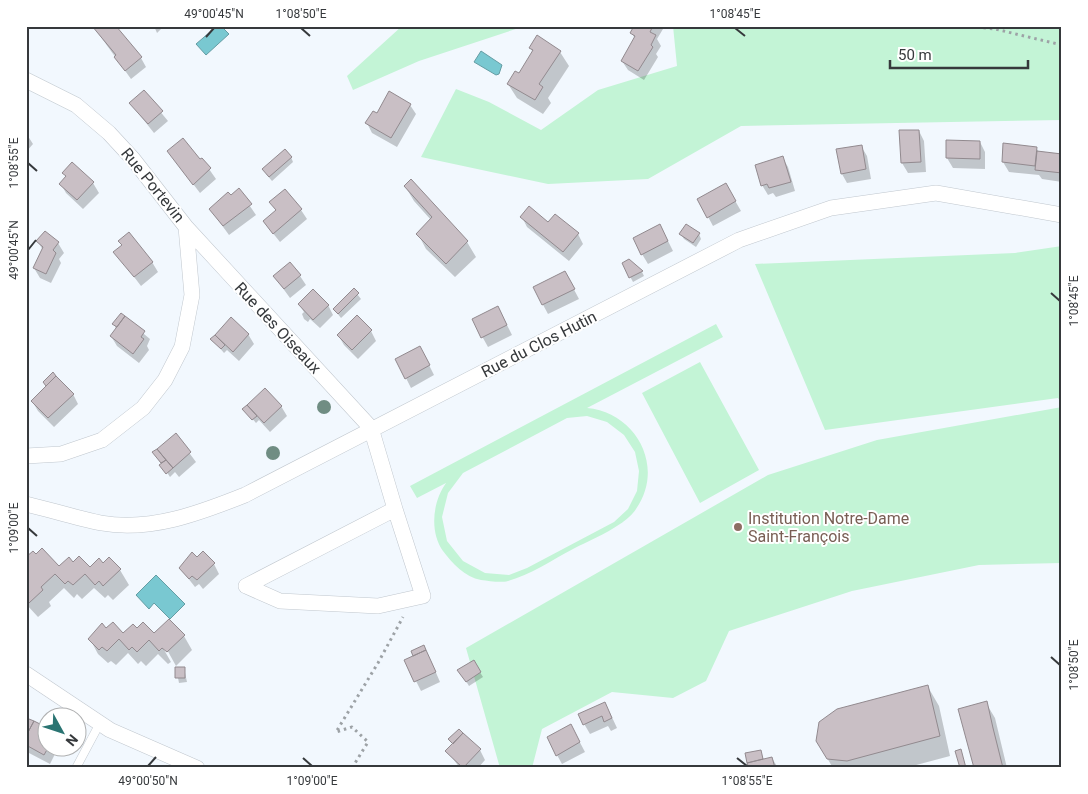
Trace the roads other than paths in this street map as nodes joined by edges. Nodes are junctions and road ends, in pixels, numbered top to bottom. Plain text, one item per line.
1 (26, 80) edge
2 (1062, 215) edge
3 (186, 227) junction
4 (370, 428) junction
5 (26, 456) edge
6 (26, 504) edge
7 (395, 509) junction
8 (26, 674) edge
9 (100, 723) junction
10 (180, 764) edge
11 (76, 768) edge
12 (197, 768) edge

1 - 3 street, Rue Portevin
2 - 4 street, Rue du Clos Hutin
3 - 4 street, Rue des Oiseaux
3 - 5 street, Rue Portevin
4 - 6 street, Rue du Clos Hutin
4 - 7 street
7 - 7 street
8 - 9 street
9 - 10 street
9 - 11 lane
10 - 12 street

